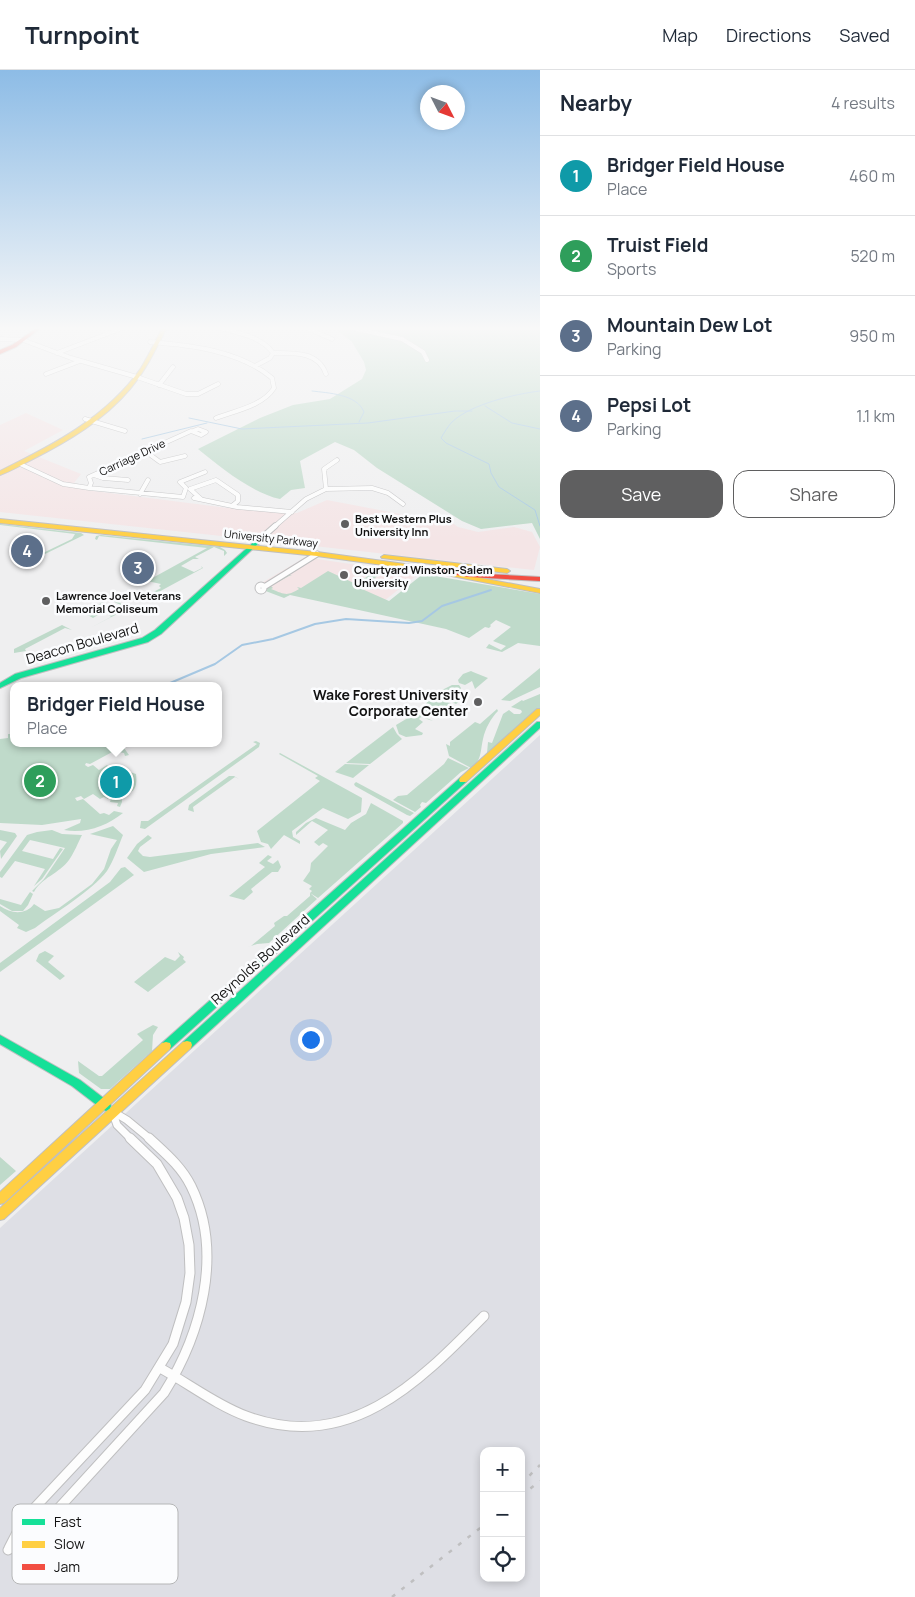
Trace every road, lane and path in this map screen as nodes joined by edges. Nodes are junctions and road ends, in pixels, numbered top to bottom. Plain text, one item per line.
1 (110, 398) edge
2 (263, 398) edge
3 (216, 418) dead end
4 (88, 420) junction
5 (125, 431) dead end
6 (192, 431) dead end
7 (145, 451) junction
8 (185, 456) dead end
9 (24, 460) junction
10 (337, 460) dead end
11 (0, 468) edge
12 (205, 472) dead end
13 (0, 473) edge
14 (94, 475) junction
15 (128, 480) dead end
16 (148, 480) dead end
17 (88, 488) junction
18 (326, 489) junction
19 (140, 494) junction
20 (194, 498) dead end
21 (201, 499) junction
22 (403, 504) dead end
23 (232, 506) junction
24 (292, 512) junction
25 (0, 514) edge
26 (6, 519) edge
27 (254, 545) junction
28 (317, 554) junction
29 (432, 571) junction
30 (540, 574) edge
31 (540, 579) edge
32 (264, 587) dead end
33 (540, 592) edge
34 (0, 686) edge
35 (540, 712) edge
36 (540, 724) edge
37 (0, 1039) edge
38 (103, 1103) junction
39 (112, 1111) junction
40 (0, 1199) edge
41 (0, 1215) edge
42 (484, 1316) dead end
43 (160, 1368) junction
44 (176, 1377) junction
45 (38, 1504) edge
46 (63, 1504) edge
47 (12, 1542) edge
48 (12, 1548) edge

1 - 4 main road
2 - 3 street
4 - 5 street
4 - 9 main road
6 - 7 street, Carriage Drive
7 - 8 street
7 - 14 street, Carriage Drive
9 - 11 main road
9 - 13 main road
9 - 17 street
10 - 18 street
12 - 19 street, Carriage Drive
14 - 15 street
14 - 17 street, Carriage Drive
16 - 19 street
17 - 19 street, Carriage Drive
18 - 22 street
18 - 24 street
20 - 21 street
21 - 23 street
21 - 23 street
23 - 24 street
24 - 27 street
25 - 26 main road, University Parkway
26 - 27 main road, University Parkway
27 - 28 main road, University Parkway
27 - 30 main road, University Parkway
27 - 34 main road, Deacon Boulevard
28 - 29 main road, University Parkway
28 - 32 street
29 - 31 main road, University Parkway
29 - 33 main road
35 - 38 main road, Reynolds Boulevard
36 - 39 main road, Reynolds Boulevard
37 - 38 main road
38 - 39 main road
38 - 40 main road, Reynolds Boulevard
39 - 41 main road, Reynolds Boulevard
39 - 43 street
39 - 44 street
42 - 44 street
43 - 44 street
43 - 45 street
44 - 46 street
47 - 48 street

